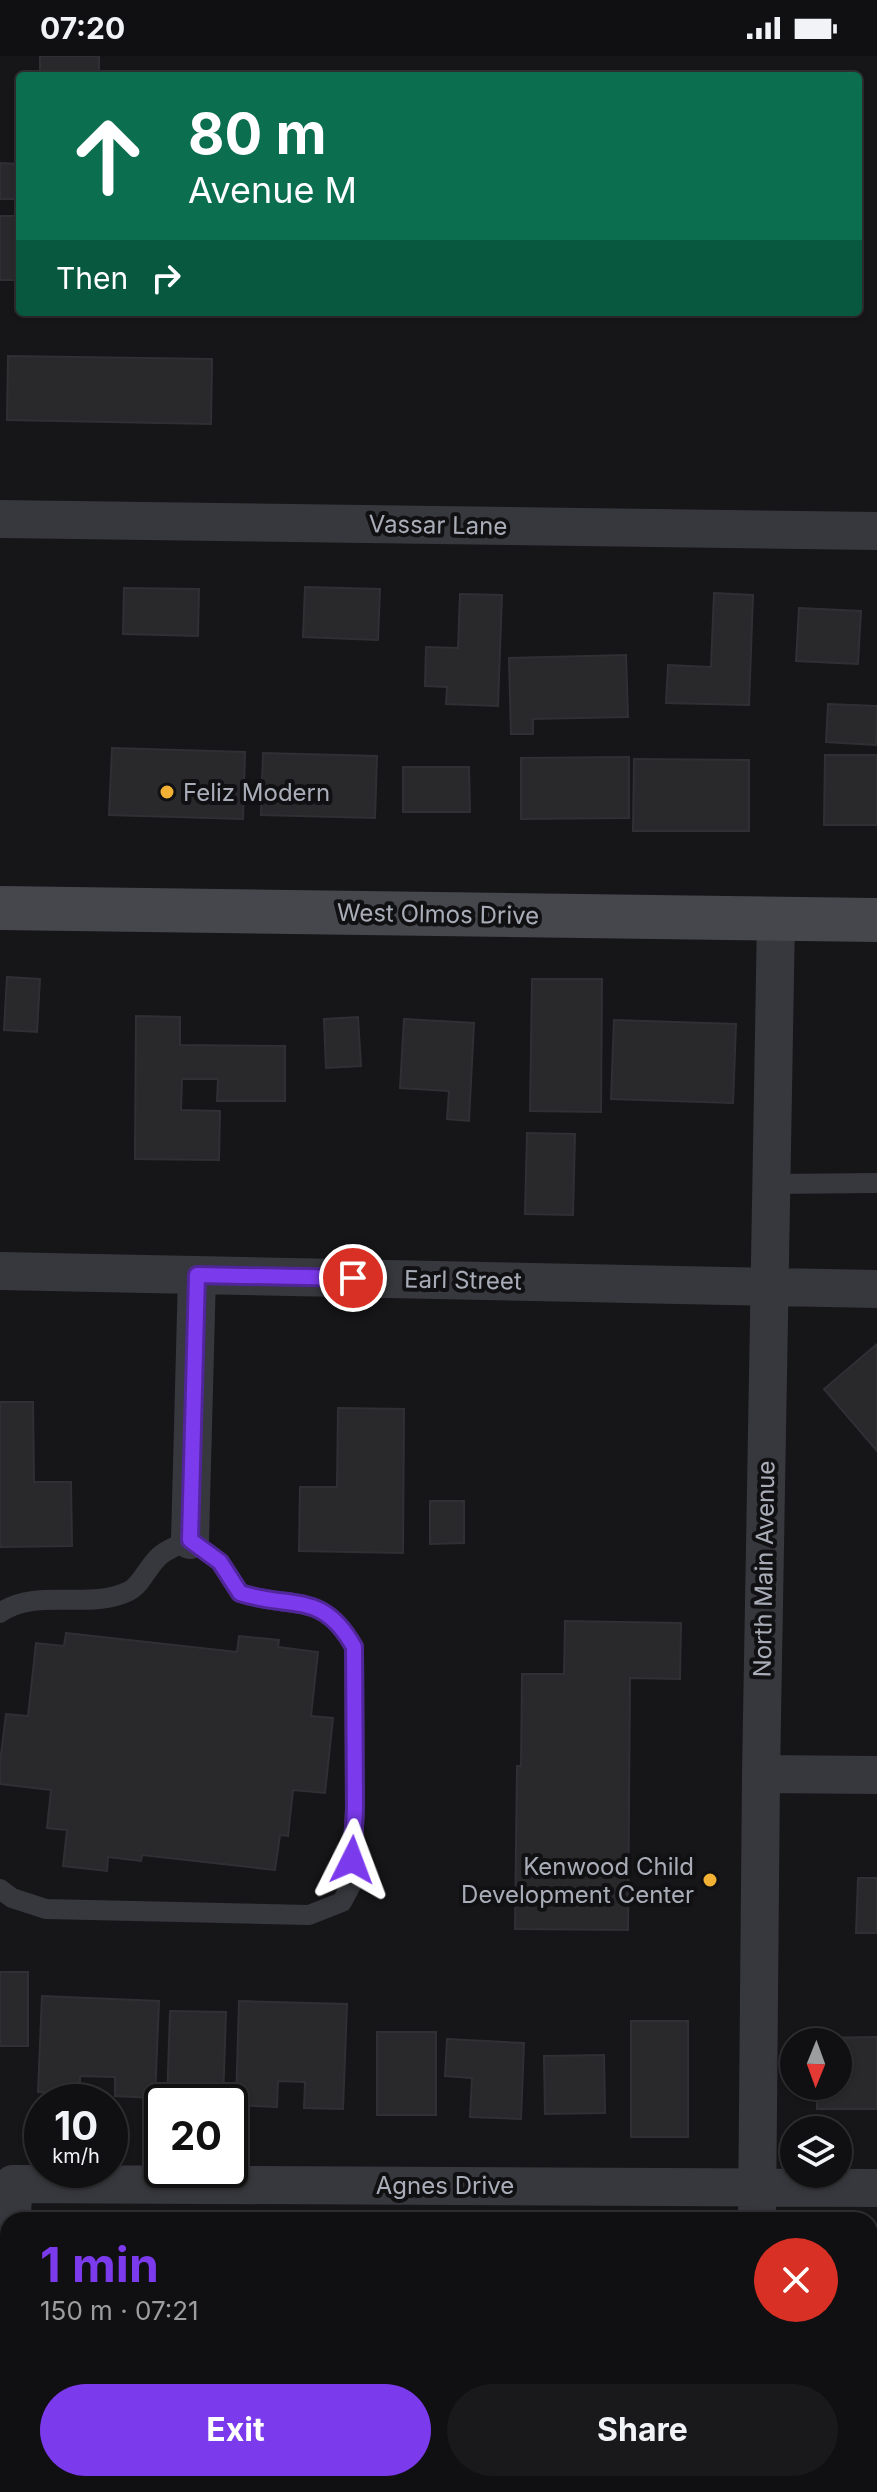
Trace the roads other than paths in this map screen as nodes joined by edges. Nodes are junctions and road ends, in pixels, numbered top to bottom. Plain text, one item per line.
1 (0, 519) edge
2 (877, 531) edge
3 (0, 908) edge
4 (776, 919) junction
5 (877, 920) edge
6 (877, 1183) edge
7 (771, 1184) junction
8 (0, 1271) edge
9 (197, 1275) junction
10 (769, 1286) junction
11 (877, 1289) edge
12 (190, 1540) junction
13 (0, 1613) edge
14 (761, 1774) junction
15 (877, 1775) edge
16 (0, 1889) edge
17 (877, 2188) edge
18 (13, 2202) edge
19 (757, 2203) edge

1 - 2 street, Vassar Lane
3 - 4 street, West Olmos Drive
4 - 5 street, West Olmos Drive
4 - 7 street, North Main Avenue
6 - 7 lane
7 - 10 street, North Main Avenue
8 - 9 street, Earl Street
9 - 10 street, Earl Street
9 - 12 street
10 - 11 street, Earl Street
10 - 14 street, North Main Avenue
12 - 13 lane
12 - 16 lane
14 - 15 street
14 - 19 street, North Main Avenue
17 - 19 street, Agnes Drive
18 - 19 street, Agnes Drive

